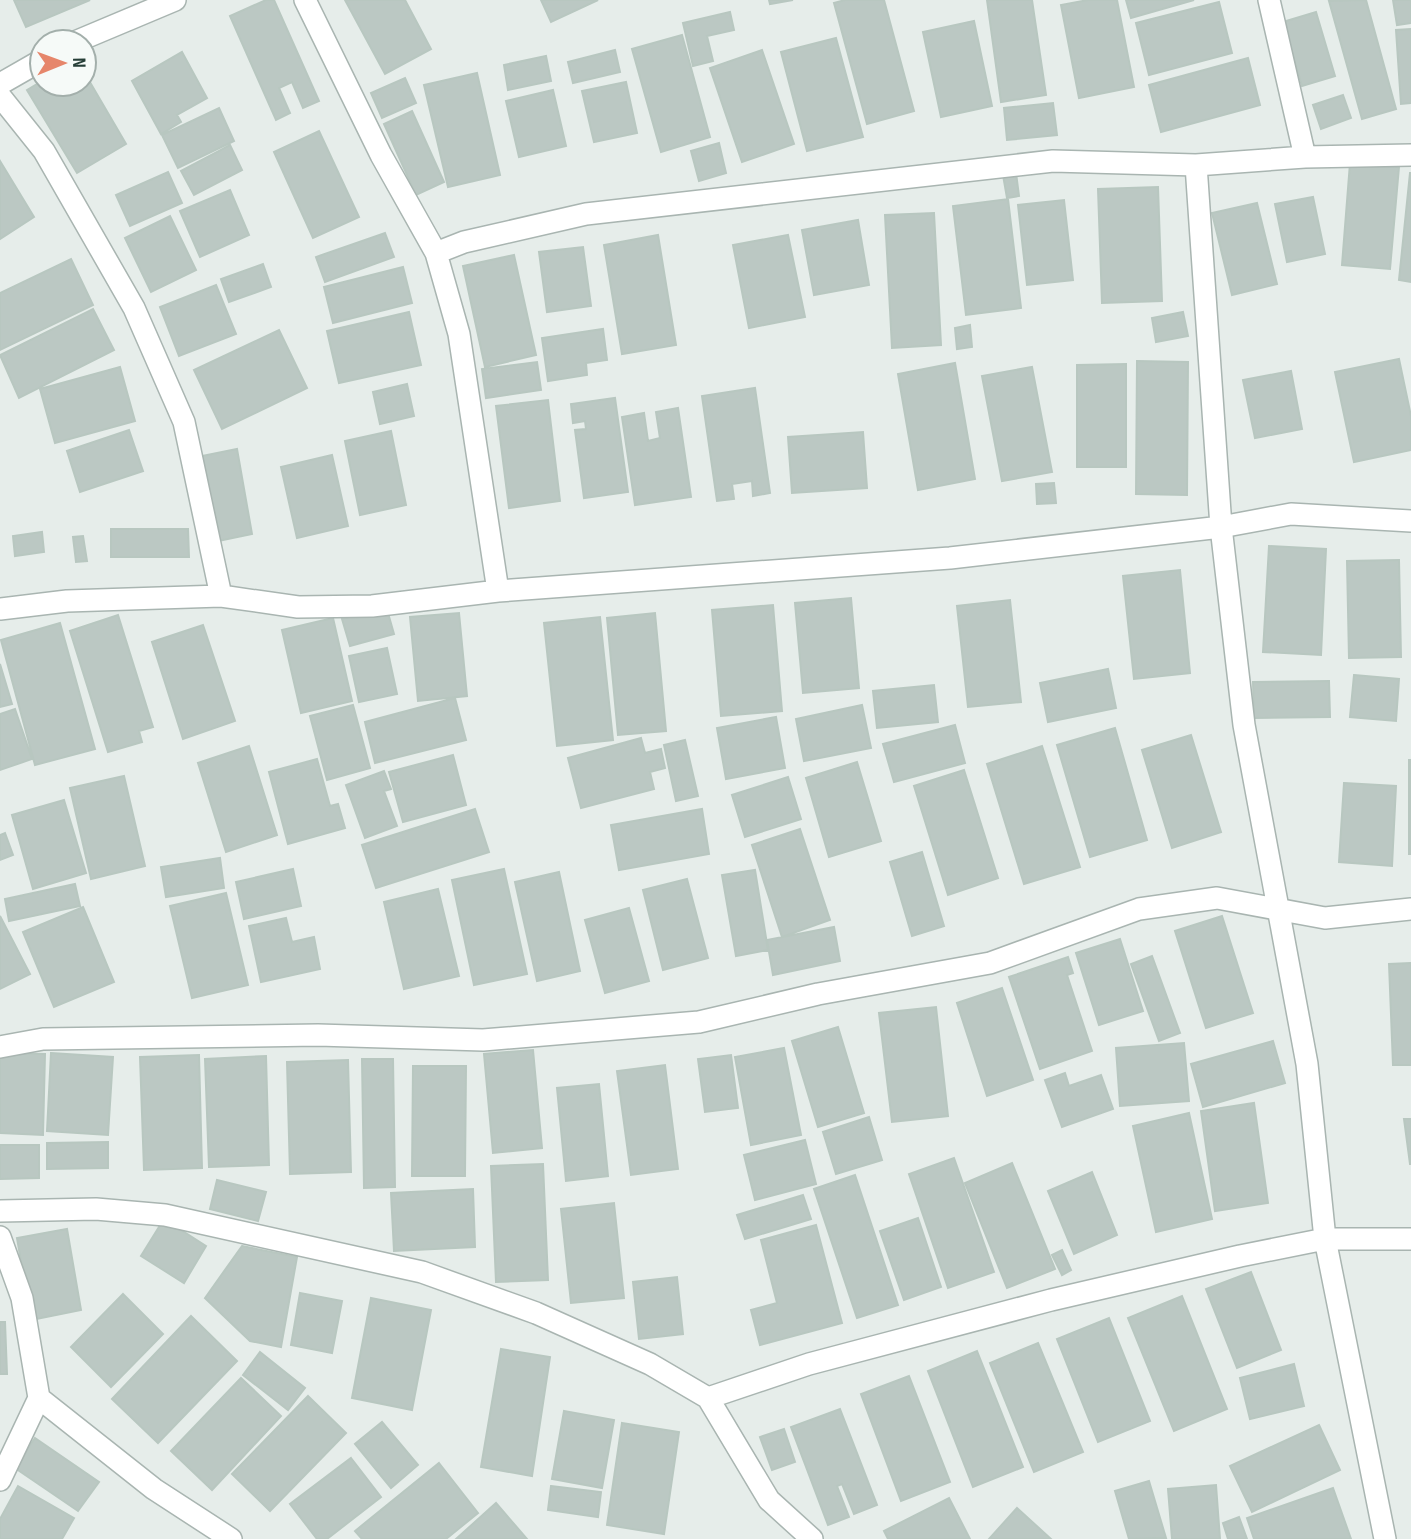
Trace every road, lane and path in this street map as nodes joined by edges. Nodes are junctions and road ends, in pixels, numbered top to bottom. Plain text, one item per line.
1 (175, 0) edge
2 (305, 0) edge
3 (1269, 0) edge
4 (98, 32) edge
5 (28, 68) edge
6 (0, 84) edge
7 (0, 96) edge
8 (1411, 155) edge
9 (1305, 157) junction
10 (1196, 164) junction
11 (436, 253) junction
12 (1411, 521) edge
13 (1222, 527) junction
14 (498, 591) junction
15 (221, 596) junction
16 (0, 609) edge
17 (1411, 909) edge
18 (1276, 910) junction
19 (0, 1047) edge
20 (0, 1211) edge
21 (0, 1237) edge
22 (1325, 1239) junction
23 (1411, 1239) edge
24 (38, 1398) junction
25 (708, 1398) junction
26 (0, 1480) edge
27 (231, 1539) edge
28 (812, 1539) edge
29 (1385, 1539) edge

1 - 4 street
2 - 11 street
3 - 9 street
5 - 6 street
7 - 15 street
8 - 9 street
9 - 10 street
10 - 11 street
10 - 13 street
11 - 14 street
12 - 13 street
13 - 14 street
13 - 18 street
14 - 15 street
15 - 16 street
17 - 18 street
18 - 19 street
18 - 22 street
20 - 25 street
21 - 24 street
22 - 23 street
22 - 25 street
22 - 29 street
24 - 26 street
24 - 27 street
25 - 28 street

